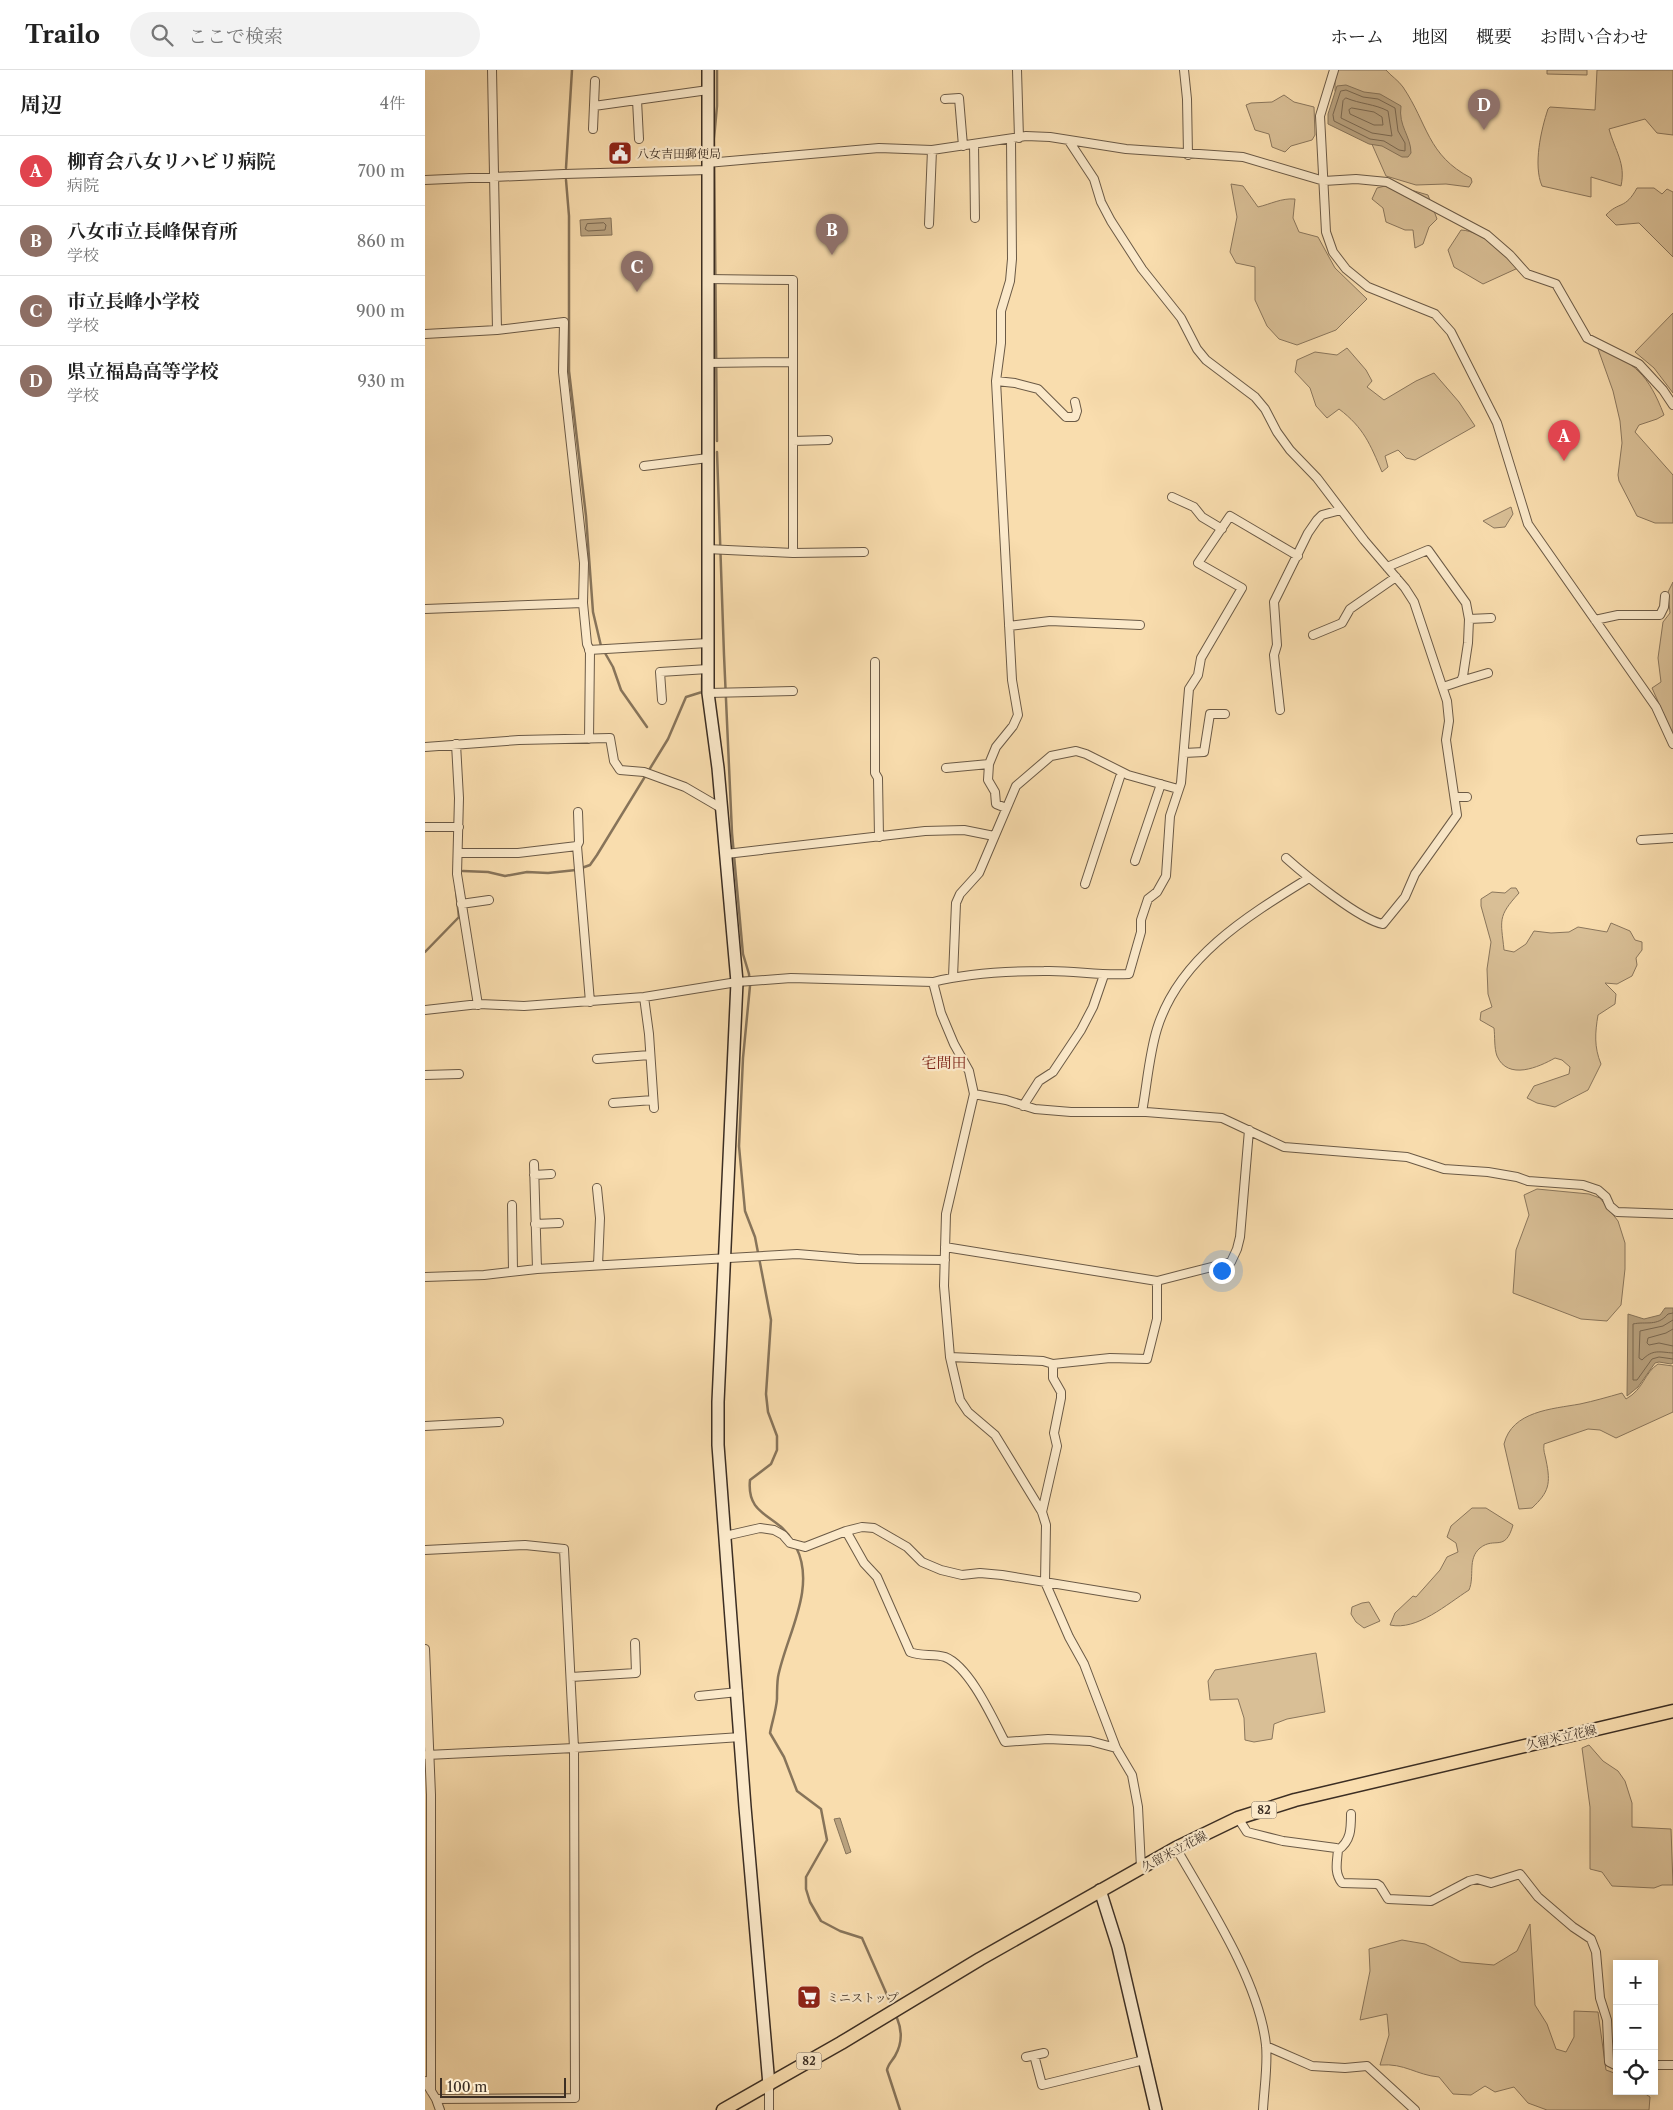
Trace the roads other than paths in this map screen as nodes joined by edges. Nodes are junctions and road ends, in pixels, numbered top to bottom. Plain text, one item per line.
1 (492, 70) edge
2 (707, 70) edge
3 (1017, 70) edge
4 (1184, 70) edge
5 (1334, 70) edge
6 (595, 81) dead end
7 (707, 90) junction
8 (945, 99) dead end
9 (637, 100) junction
10 (594, 106) junction
11 (593, 130) dead end
12 (1015, 138) junction
13 (639, 139) dead end
14 (1069, 141) junction
15 (974, 144) junction
16 (963, 146) junction
17 (932, 150) junction
18 (1187, 155) junction
19 (707, 167) junction
20 (494, 177) junction
21 (425, 180) edge
22 (1324, 181) junction
23 (975, 218) dead end
24 (929, 224) dead end
25 (707, 279) junction
26 (497, 330) junction
27 (425, 334) edge
28 (793, 362) junction
29 (707, 363) junction
30 (996, 381) junction
31 (1075, 402) dead end
32 (1673, 405) edge
33 (828, 440) dead end
34 (793, 441) junction
35 (707, 458) junction
36 (644, 466) dead end
37 (1173, 497) dead end
38 (1341, 510) junction
39 (1222, 529) junction
40 (707, 550) junction
41 (864, 552) dead end
42 (793, 553) junction
43 (1297, 556) junction
44 (1387, 567) junction
45 (1396, 577) junction
46 (1665, 596) dead end
47 (583, 603) junction
48 (425, 609) edge
49 (1491, 618) dead end
50 (1469, 619) junction
51 (1595, 620) junction
52 (1140, 625) dead end
53 (1009, 626) junction
54 (1313, 635) dead end
55 (708, 643) junction
56 (589, 650) junction
57 (875, 662) dead end
58 (709, 669) junction
59 (1488, 673) dead end
60 (1461, 681) junction
61 (1443, 687) junction
62 (793, 691) dead end
63 (708, 693) junction
64 (662, 700) dead end
65 (1280, 710) dead end
66 (1225, 714) dead end
67 (589, 739) junction
68 (456, 744) junction
69 (1673, 744) edge
70 (425, 747) edge
71 (1184, 753) junction
72 (989, 764) junction
73 (946, 768) dead end
74 (1120, 777) dead end
75 (1161, 784) junction
76 (1178, 789) junction
77 (1467, 796) dead end
78 (1455, 797) junction
79 (721, 808) junction
80 (1006, 808) junction
81 (578, 812) dead end
82 (425, 826) edge
83 (459, 827) junction
84 (994, 836) junction
85 (879, 837) junction
86 (1673, 838) edge
87 (1641, 840) dead end
88 (577, 846) junction
89 (458, 853) junction
90 (726, 854) junction
91 (1286, 858) dead end
92 (1135, 861) dead end
93 (1309, 878) junction
94 (1085, 884) dead end
95 (489, 900) dead end
96 (461, 904) junction
97 (1104, 976) junction
98 (953, 977) junction
99 (740, 982) junction
100 (933, 982) junction
101 (643, 997) junction
102 (590, 1002) junction
103 (478, 1004) junction
104 (425, 1010) edge
105 (650, 1055) junction
106 (597, 1059) dead end
107 (459, 1074) dead end
108 (425, 1075) edge
109 (974, 1094) junction
110 (619, 1106) dead end
111 (1023, 1106) junction
112 (1142, 1112) junction
113 (1249, 1130) junction
114 (533, 1164) dead end
115 (551, 1174) dead end
116 (534, 1175) junction
117 (597, 1188) dead end
118 (512, 1205) dead end
119 (1673, 1214) edge
120 (559, 1223) dead end
121 (535, 1224) junction
122 (945, 1247) junction
123 (725, 1259) junction
124 (945, 1260) junction
125 (598, 1265) junction
126 (537, 1268) junction
127 (513, 1271) junction
128 (425, 1277) edge
129 (1157, 1281) junction
130 (950, 1357) junction
131 (1053, 1364) junction
132 (499, 1422) dead end
133 (425, 1426) edge
134 (1041, 1512) junction
135 (846, 1531) junction
136 (725, 1536) junction
137 (425, 1550) edge
138 (1045, 1582) junction
139 (1136, 1597) dead end
140 (635, 1643) dead end
141 (425, 1649) edge
142 (571, 1677) junction
143 (738, 1692) junction
144 (699, 1696) dead end
145 (1673, 1711) edge
146 (741, 1737) junction
147 (574, 1748) junction
148 (1116, 1748) junction
149 (427, 1755) edge
150 (1138, 1807) junction
151 (1147, 1808) dead end
152 (1351, 1814) dead end
153 (1238, 1818) junction
154 (1177, 1848) junction
155 (1338, 1850) junction
156 (1141, 1868) junction
157 (428, 1877) edge
158 (1100, 1890) junction
159 (428, 1956) edge
160 (1266, 2046) junction
161 (1044, 2053) dead end
162 (1144, 2060) junction
163 (1613, 2064) edge
164 (1658, 2065) edge
165 (1673, 2065) edge
166 (425, 2080) edge
167 (769, 2085) junction
168 (431, 2091) junction
169 (437, 2099) junction
170 (440, 2110) edge
171 (723, 2110) edge
172 (769, 2110) edge
173 (1156, 2110) edge
174 (1263, 2110) edge
175 (1415, 2110) edge

1 - 20 street
2 - 7 street
3 - 12 street
4 - 18 street
5 - 22 street
6 - 10 street
7 - 9 street
7 - 19 street
8 - 16 street
9 - 10 street
9 - 13 street
10 - 11 street
12 - 14 street
12 - 15 street
12 - 30 street
14 - 18 street
14 - 38 street
15 - 16 street
15 - 23 street
16 - 17 street
17 - 19 street
17 - 24 street
18 - 22 street
19 - 20 street
19 - 25 street
20 - 21 street
20 - 26 street
22 - 32 street
22 - 51 street
25 - 28 street
25 - 29 street
26 - 27 street
26 - 47 street
28 - 29 street
28 - 34 street
29 - 35 street
30 - 31 street
30 - 53 street
33 - 34 street
34 - 42 street
35 - 36 street
35 - 40 street
37 - 39 street
38 - 43 street
38 - 44 street
39 - 43 street
39 - 71 street
40 - 42 street
40 - 55 street
41 - 42 street
43 - 65 street
44 - 45 street
44 - 50 street
45 - 54 street
45 - 61 street
46 - 51 street
47 - 48 street
47 - 56 street
49 - 50 street
50 - 60 street
51 - 69 street
52 - 53 street
53 - 72 street
55 - 56 street
55 - 58 street
56 - 67 street
57 - 85 street
58 - 63 street
58 - 64 street
59 - 60 street
60 - 61 street
61 - 78 street
62 - 63 street
63 - 79 street
66 - 71 street
67 - 68 street
67 - 79 street
68 - 70 street
68 - 83 street
71 - 76 street
72 - 73 street
72 - 80 street
74 - 94 street
75 - 76 street
75 - 80 street
75 - 92 street
76 - 97 street
77 - 78 street
78 - 93 street
79 - 90 street
80 - 84 street
81 - 88 street
82 - 83 street
83 - 89 street
84 - 85 street
84 - 98 street
85 - 90 street
86 - 87 street
88 - 89 street
88 - 102 street
89 - 96 street
90 - 99 street
91 - 93 street
93 - 112 street
95 - 96 street
96 - 103 street
97 - 98 street
97 - 111 street
98 - 100 street
99 - 100 street
99 - 101 street
99 - 123 street
100 - 109 street
101 - 102 street
101 - 105 street
102 - 103 street
103 - 104 street
105 - 106 street
105 - 110 street
107 - 108 street
109 - 111 street
109 - 122 street
111 - 112 street
112 - 113 street
113 - 119 street
113 - 129 street
114 - 116 street
115 - 116 street
116 - 121 street
117 - 125 street
118 - 127 street
120 - 121 street
121 - 126 street
122 - 124 street
122 - 129 street
123 - 124 street
123 - 125 street
123 - 136 street
124 - 130 street
125 - 126 street
126 - 127 street
127 - 128 street
129 - 131 street
130 - 131 street
130 - 134 street
131 - 134 street
132 - 133 street
134 - 138 street
135 - 136 street
135 - 138 street
135 - 148 street
136 - 143 street
137 - 142 street
138 - 139 street
138 - 148 street
140 - 142 street
141 - 149 street
142 - 147 street
143 - 144 street
143 - 146 street
145 - 153 main road, 久留米立花線 / 82
146 - 147 street
146 - 167 street
147 - 149 street
147 - 169 street
148 - 150 street
149 - 157 street
150 - 151 street
150 - 156 street
152 - 155 street
153 - 154 main road, 久留米立花線 / 82
153 - 155 street
154 - 156 main road, 久留米立花線 / 82
154 - 160 street
155 - 163 street
156 - 158 main road, 久留米立花線 / 82
157 - 159 street
158 - 162 street
158 - 167 main road, 久留米立花線 / 82
159 - 168 street
160 - 174 street
160 - 175 street
161 - 162 street
162 - 173 street
164 - 165 street
166 - 168 street
167 - 171 main road, 久留米立花線 / 82
167 - 172 street
168 - 169 street
169 - 170 street

